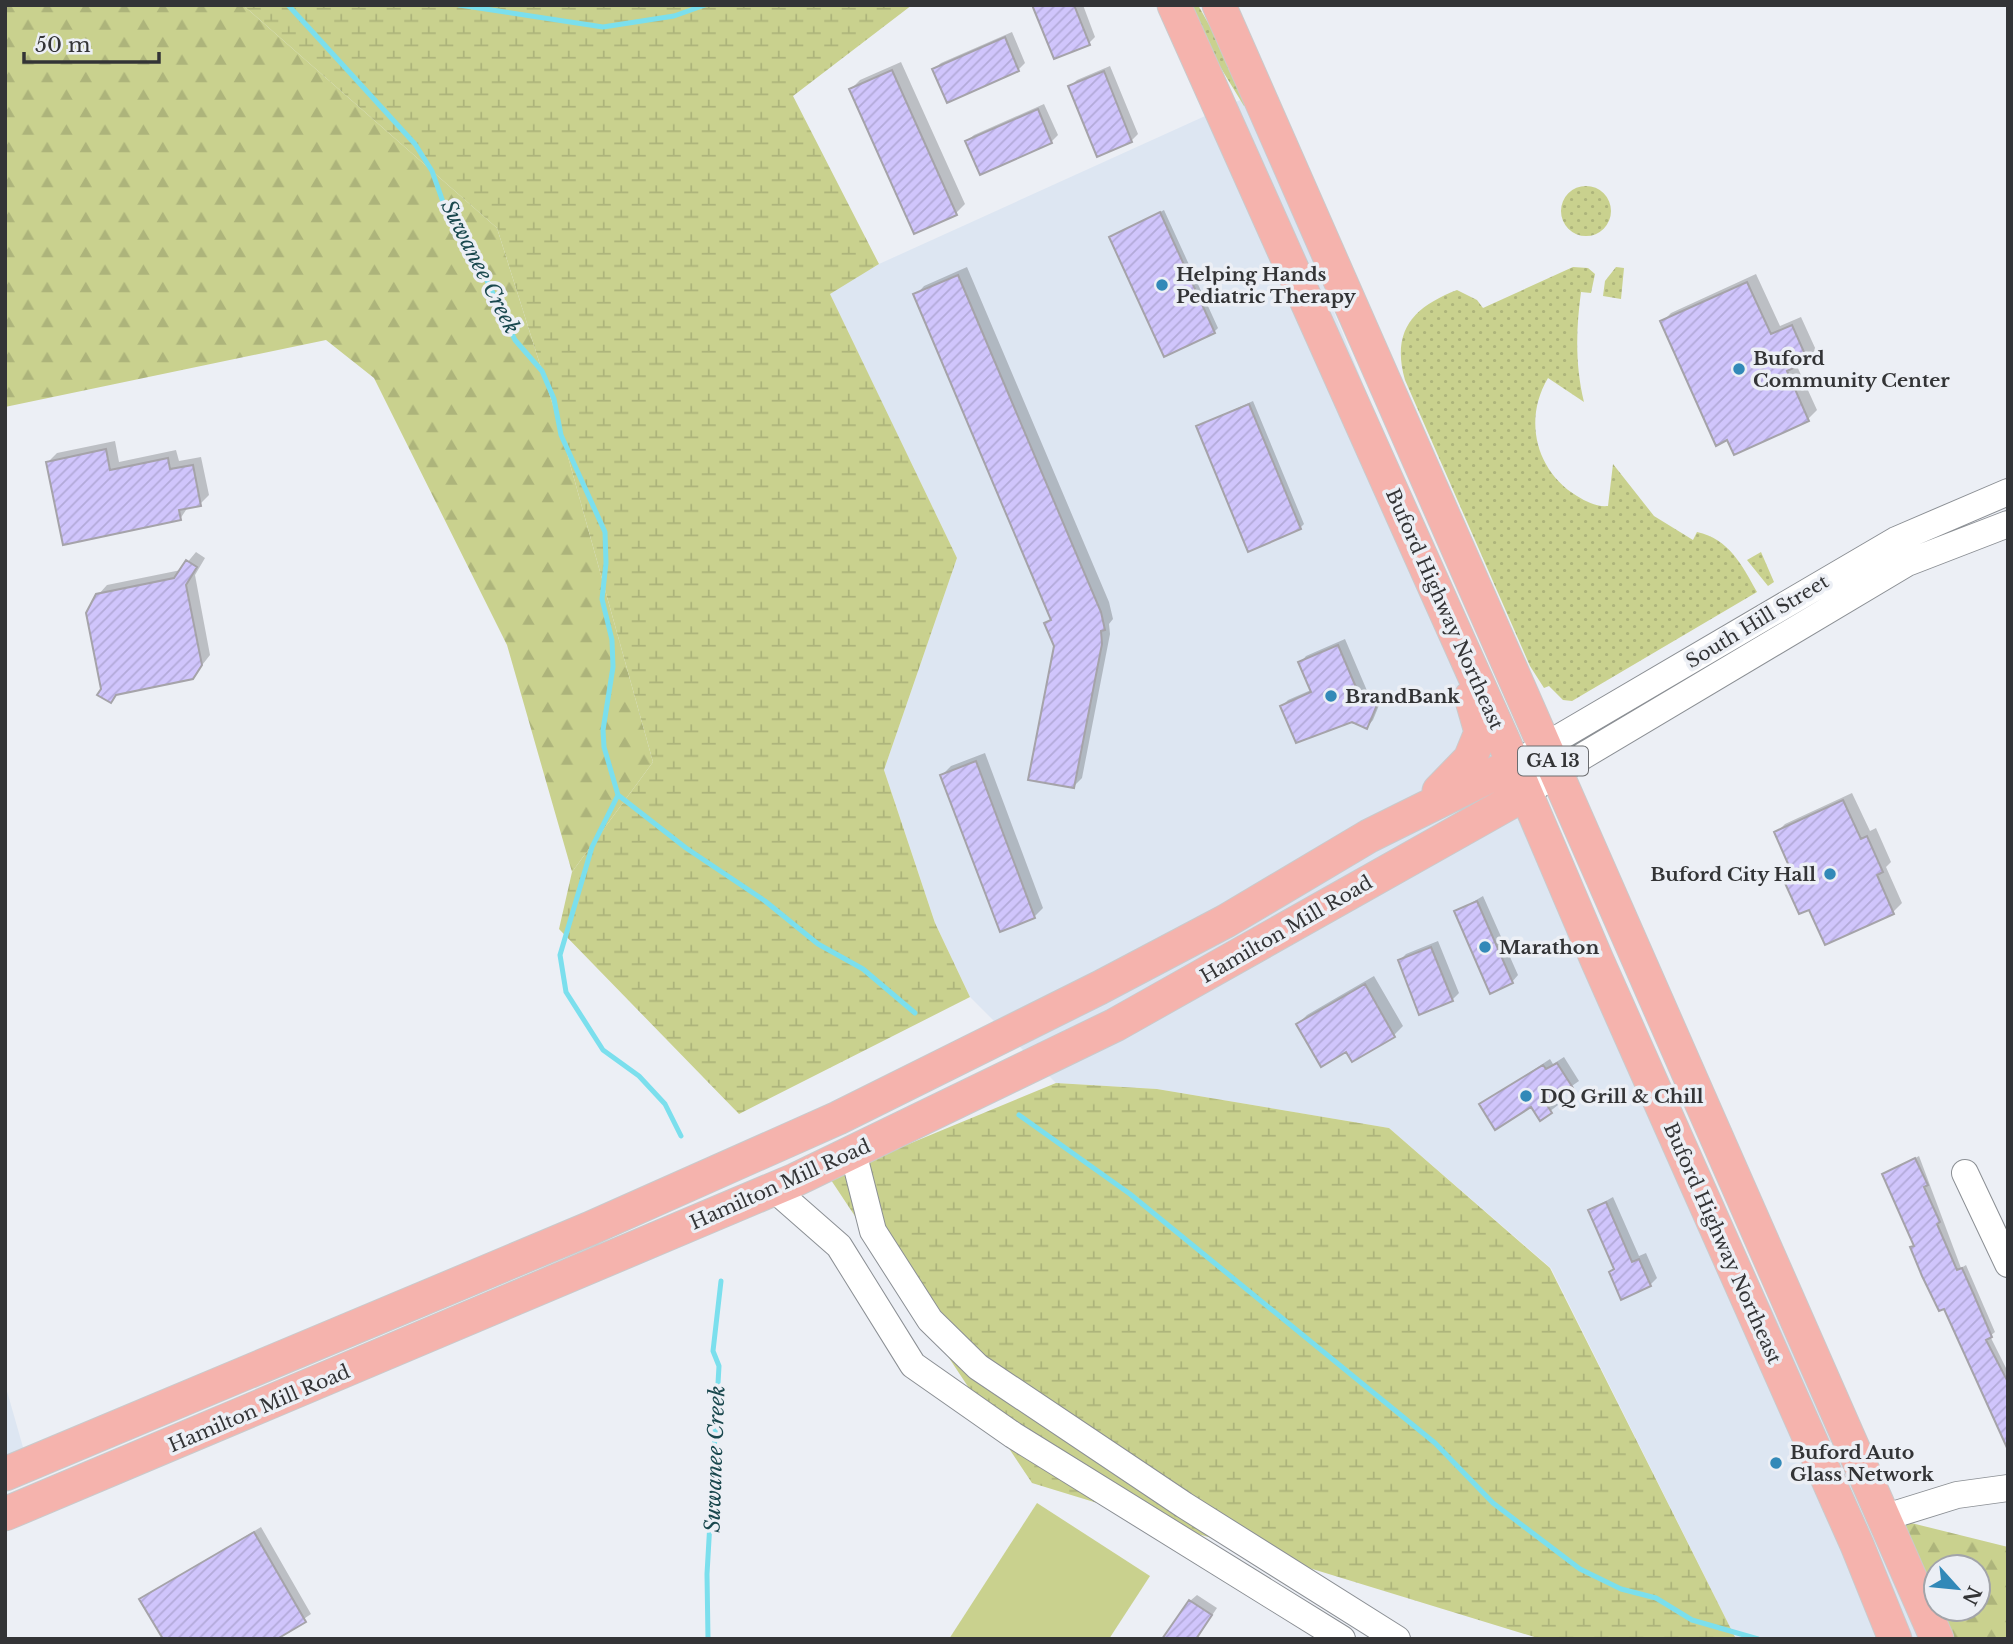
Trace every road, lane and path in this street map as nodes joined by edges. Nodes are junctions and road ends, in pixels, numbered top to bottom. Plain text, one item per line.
1 (1174, 5) edge
2 (1219, 5) edge
3 (2008, 492) edge
4 (2008, 524) edge
5 (1452, 628) junction
6 (1552, 759) junction
7 (1519, 779) junction
8 (1411, 815) junction
9 (853, 1152) junction
10 (1965, 1173) dead end
11 (774, 1189) junction
12 (2008, 1264) edge
13 (5, 1474) edge
14 (2008, 1488) edge
15 (5, 1514) edge
16 (1883, 1518) junction
17 (1342, 1639) edge
18 (1397, 1639) edge
19 (1895, 1639) edge
20 (1937, 1639) edge

1 - 5 main road, Buford Highway Northeast / GA 13
2 - 6 main road, Buford Highway Northeast / GA 13
3 - 6 street, South Hill Street
4 - 6 street, South Hill Street
5 - 7 main road, Buford Highway Northeast / GA 13
5 - 8 main road
6 - 7 street, South Hill Street
6 - 16 main road, Buford Highway Northeast / GA 13
7 - 8 main road, Hamilton Mill Road
7 - 9 main road, Hamilton Mill Road
7 - 19 main road, Buford Highway Northeast / GA 13
8 - 13 main road, Hamilton Mill Road
9 - 11 main road, Hamilton Mill Road
9 - 18 street
10 - 12 street
11 - 15 main road, Hamilton Mill Road
11 - 17 street
14 - 16 street
16 - 20 main road, Buford Highway Northeast / GA 13

